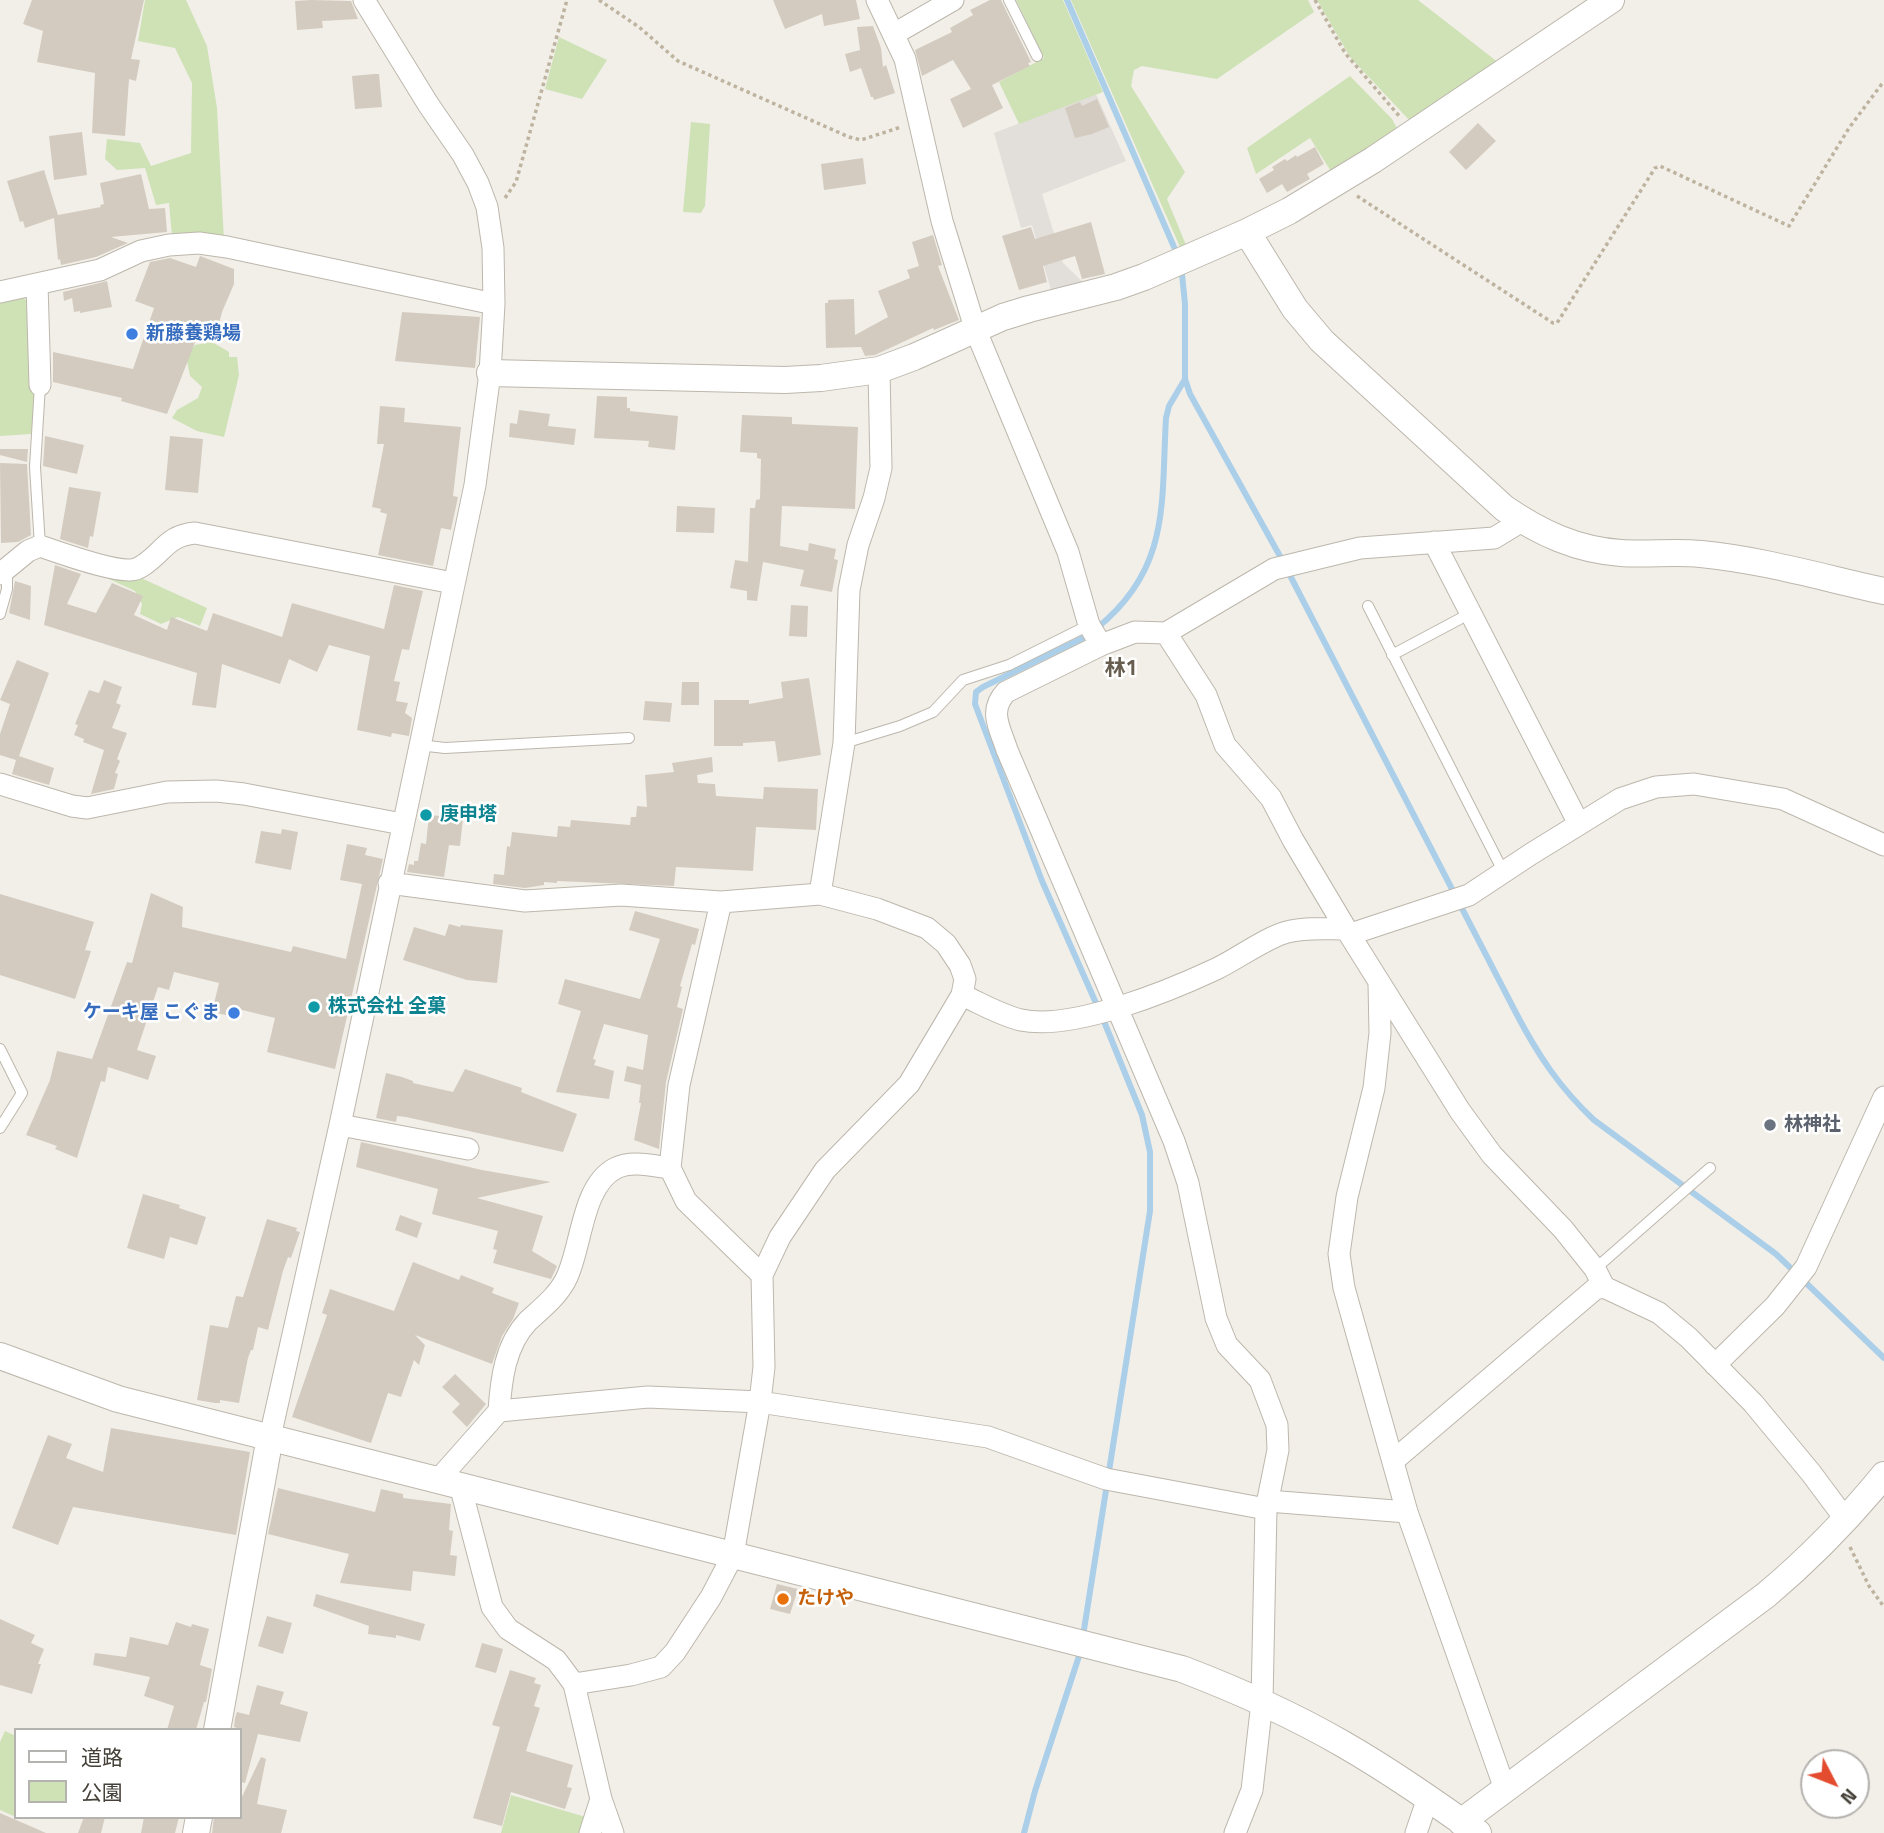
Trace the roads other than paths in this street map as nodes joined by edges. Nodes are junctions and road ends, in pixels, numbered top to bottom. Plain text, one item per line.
1 (365, 0) edge
2 (877, 0) edge
3 (953, 0) edge
4 (1009, 0) edge
5 (1611, 0) edge
6 (894, 34) junction
7 (1037, 56) dead end
8 (1247, 233) junction
9 (37, 284) junction
10 (0, 292) edge
11 (494, 304) junction
12 (976, 331) junction
13 (879, 370) junction
14 (490, 373) junction
15 (40, 384) joint
16 (1522, 521) junction
17 (1434, 542) junction
18 (40, 545) junction
19 (3, 572) edge
20 (453, 583) junction
21 (1884, 591) edge
22 (1368, 606) dead end
23 (0, 614) edge
24 (1469, 614) junction
25 (1089, 625) junction
26 (1166, 634) junction
27 (1101, 645) junction
28 (1392, 655) junction
29 (629, 738) dead end
30 (844, 743) junction
31 (419, 746) junction
32 (0, 784) edge
33 (402, 824) junction
34 (1579, 824) junction
35 (1884, 845) edge
36 (1504, 873) junction
37 (390, 883) junction
38 (820, 894) junction
39 (721, 902) junction
40 (1349, 932) junction
41 (1379, 982) junction
42 (962, 995) junction
43 (1117, 1006) junction
44 (0, 1049) edge
45 (1884, 1097) edge
46 (340, 1125) junction
47 (0, 1128) edge
48 (468, 1149) dead end
49 (670, 1168) junction
50 (1710, 1168) dead end
51 (762, 1275) junction
52 (1599, 1278) junction
53 (0, 1356) edge
54 (1715, 1365) junction
55 (760, 1402) junction
56 (499, 1411) junction
57 (270, 1437) junction
58 (1393, 1461) junction
59 (1884, 1475) edge
60 (449, 1483) junction
61 (1267, 1505) junction
62 (1407, 1512) junction
63 (1843, 1523) junction
64 (733, 1555) junction
65 (574, 1684) junction
66 (1262, 1702) junction
67 (217, 1728) edge
68 (1504, 1789) junction
69 (1429, 1798) junction
70 (601, 1800) junction
71 (1469, 1827) edge
72 (590, 1833) edge
73 (613, 1833) edge
74 (1235, 1833) edge
75 (1416, 1833) edge

1 - 11 street
2 - 6 street
3 - 6 street
4 - 7 lane
5 - 8 street
6 - 12 street
8 - 12 street
8 - 16 street
9 - 10 street
9 - 11 street
9 - 15 street
11 - 14 street
12 - 13 street
12 - 25 street
13 - 14 street
13 - 30 street
14 - 20 street
15 - 18 lane
16 - 17 street
16 - 21 street
17 - 24 street
17 - 26 street
18 - 19 street
18 - 20 street
19 - 23 lane
20 - 31 street
22 - 28 lane
24 - 28 lane
24 - 34 street
25 - 27 street
25 - 30 lane
26 - 27 street
26 - 40 street
27 - 43 street
28 - 36 lane
29 - 31 lane
30 - 38 street
31 - 33 street
32 - 33 street
33 - 37 street
34 - 35 street
34 - 36 street
36 - 40 street
37 - 39 street
37 - 46 street
38 - 39 street
38 - 42 street
39 - 49 street
40 - 41 street
40 - 43 street
41 - 52 street
41 - 58 street
42 - 43 street
42 - 51 street
43 - 61 street
44 - 47 lane
45 - 54 street
46 - 48 street
46 - 57 street
49 - 51 street
49 - 56 street
50 - 52 lane
51 - 55 street
52 - 54 street
52 - 58 street
53 - 57 street
54 - 63 street
55 - 56 street
55 - 61 street
55 - 64 street
56 - 60 street
57 - 60 street
57 - 67 street
58 - 62 street
59 - 63 street
60 - 64 street
60 - 65 street
61 - 62 street
61 - 66 street
62 - 68 street
63 - 68 street
64 - 65 street
64 - 66 street
65 - 70 street
66 - 69 street
66 - 74 street
68 - 71 street
69 - 71 street
69 - 75 street
70 - 72 street
70 - 73 street

